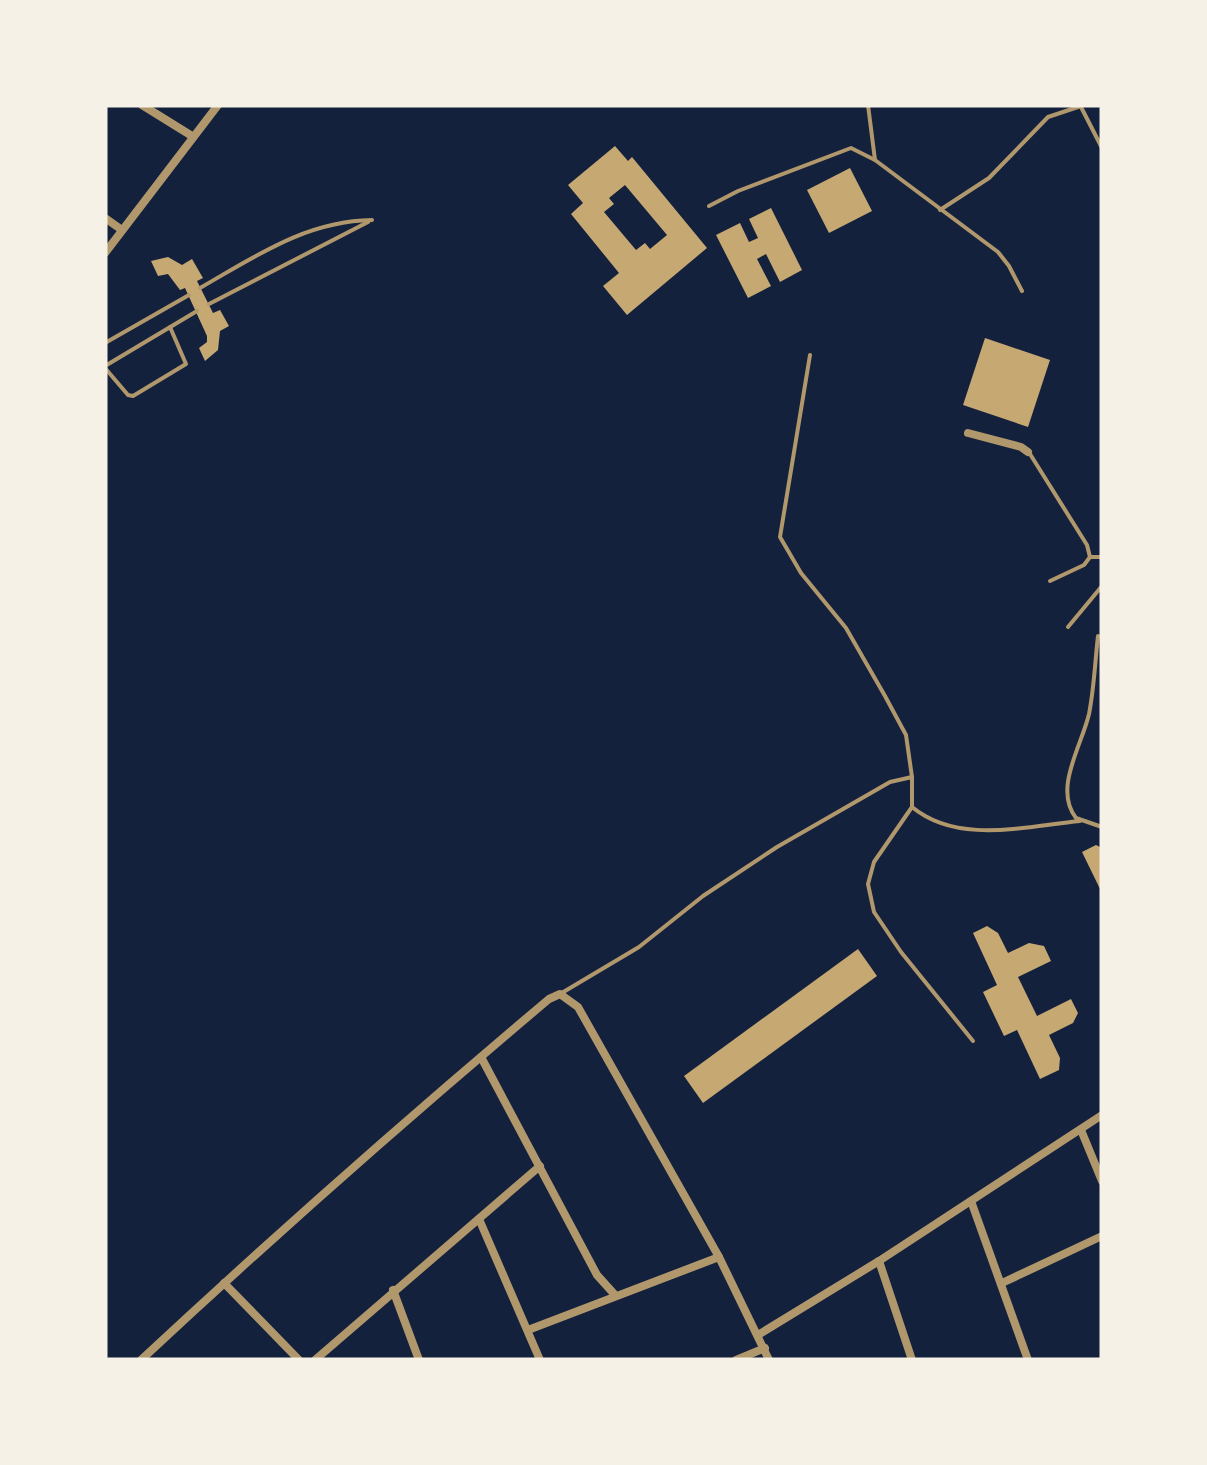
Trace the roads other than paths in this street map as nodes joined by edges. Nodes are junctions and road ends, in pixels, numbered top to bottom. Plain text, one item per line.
1 (142, 105) edge
2 (218, 105) edge
3 (868, 105) edge
4 (1080, 106) edge
5 (192, 136) junction
6 (1102, 148) edge
7 (875, 160) junction
8 (709, 206) dead end
9 (940, 210) junction
10 (105, 218) edge
11 (122, 230) junction
12 (106, 250) edge
13 (200, 288) dead end
14 (1022, 291) dead end
15 (189, 295) dead end
16 (208, 304) dead end
17 (197, 310) dead end
18 (170, 327) junction
19 (105, 343) edge
20 (810, 355) dead end
21 (105, 367) edge
22 (968, 433) dead end
23 (1028, 452) joint
24 (1102, 556) edge
25 (1090, 557) junction
26 (1050, 582) dead end
27 (1102, 586) edge
28 (1068, 627) dead end
29 (1098, 636) dead end
30 (912, 776) junction
31 (912, 806) junction
32 (1080, 821) junction
33 (1102, 827) edge
34 (560, 994) junction
35 (973, 1041) dead end
36 (481, 1057) junction
37 (1102, 1116) edge
38 (1081, 1130) junction
39 (540, 1166) junction
40 (1102, 1181) edge
41 (971, 1202) junction
42 (479, 1219) junction
43 (1102, 1236) edge
44 (719, 1257) junction
45 (879, 1261) junction
46 (224, 1283) junction
47 (1002, 1283) junction
48 (393, 1290) junction
49 (615, 1295) junction
50 (528, 1330) junction
51 (758, 1334) junction
52 (764, 1348) junction
53 (141, 1360) edge
54 (299, 1360) edge
55 (315, 1360) edge
56 (419, 1360) edge
57 (540, 1360) edge
58 (736, 1360) edge
59 (769, 1360) edge
60 (912, 1360) edge
61 (1028, 1360) edge

1 - 5 street
2 - 5 street
3 - 7 lane
4 - 6 lane
4 - 9 lane
5 - 11 street
7 - 8 lane
7 - 9 lane
9 - 14 lane
10 - 11 street
11 - 12 street
13 - 16 lane
15 - 19 lane
17 - 18 lane
18 - 21 lane
18 - 21 lane
20 - 30 lane
22 - 23 street
23 - 25 lane
24 - 25 lane
25 - 26 lane
27 - 28 lane
29 - 32 lane
30 - 31 lane
30 - 34 lane
31 - 32 lane
31 - 35 lane
32 - 33 lane
34 - 36 street
34 - 44 street
36 - 39 street
36 - 46 street
37 - 38 street
38 - 40 street
38 - 41 street
39 - 42 street
39 - 49 street
41 - 45 street
41 - 47 street
42 - 48 street
42 - 50 street
43 - 47 street
44 - 49 street
44 - 51 street
45 - 51 street
45 - 60 street
46 - 53 street
46 - 54 street
47 - 61 street
48 - 55 street
48 - 56 street
49 - 50 street
50 - 57 street
51 - 52 street
52 - 58 street
52 - 59 street

